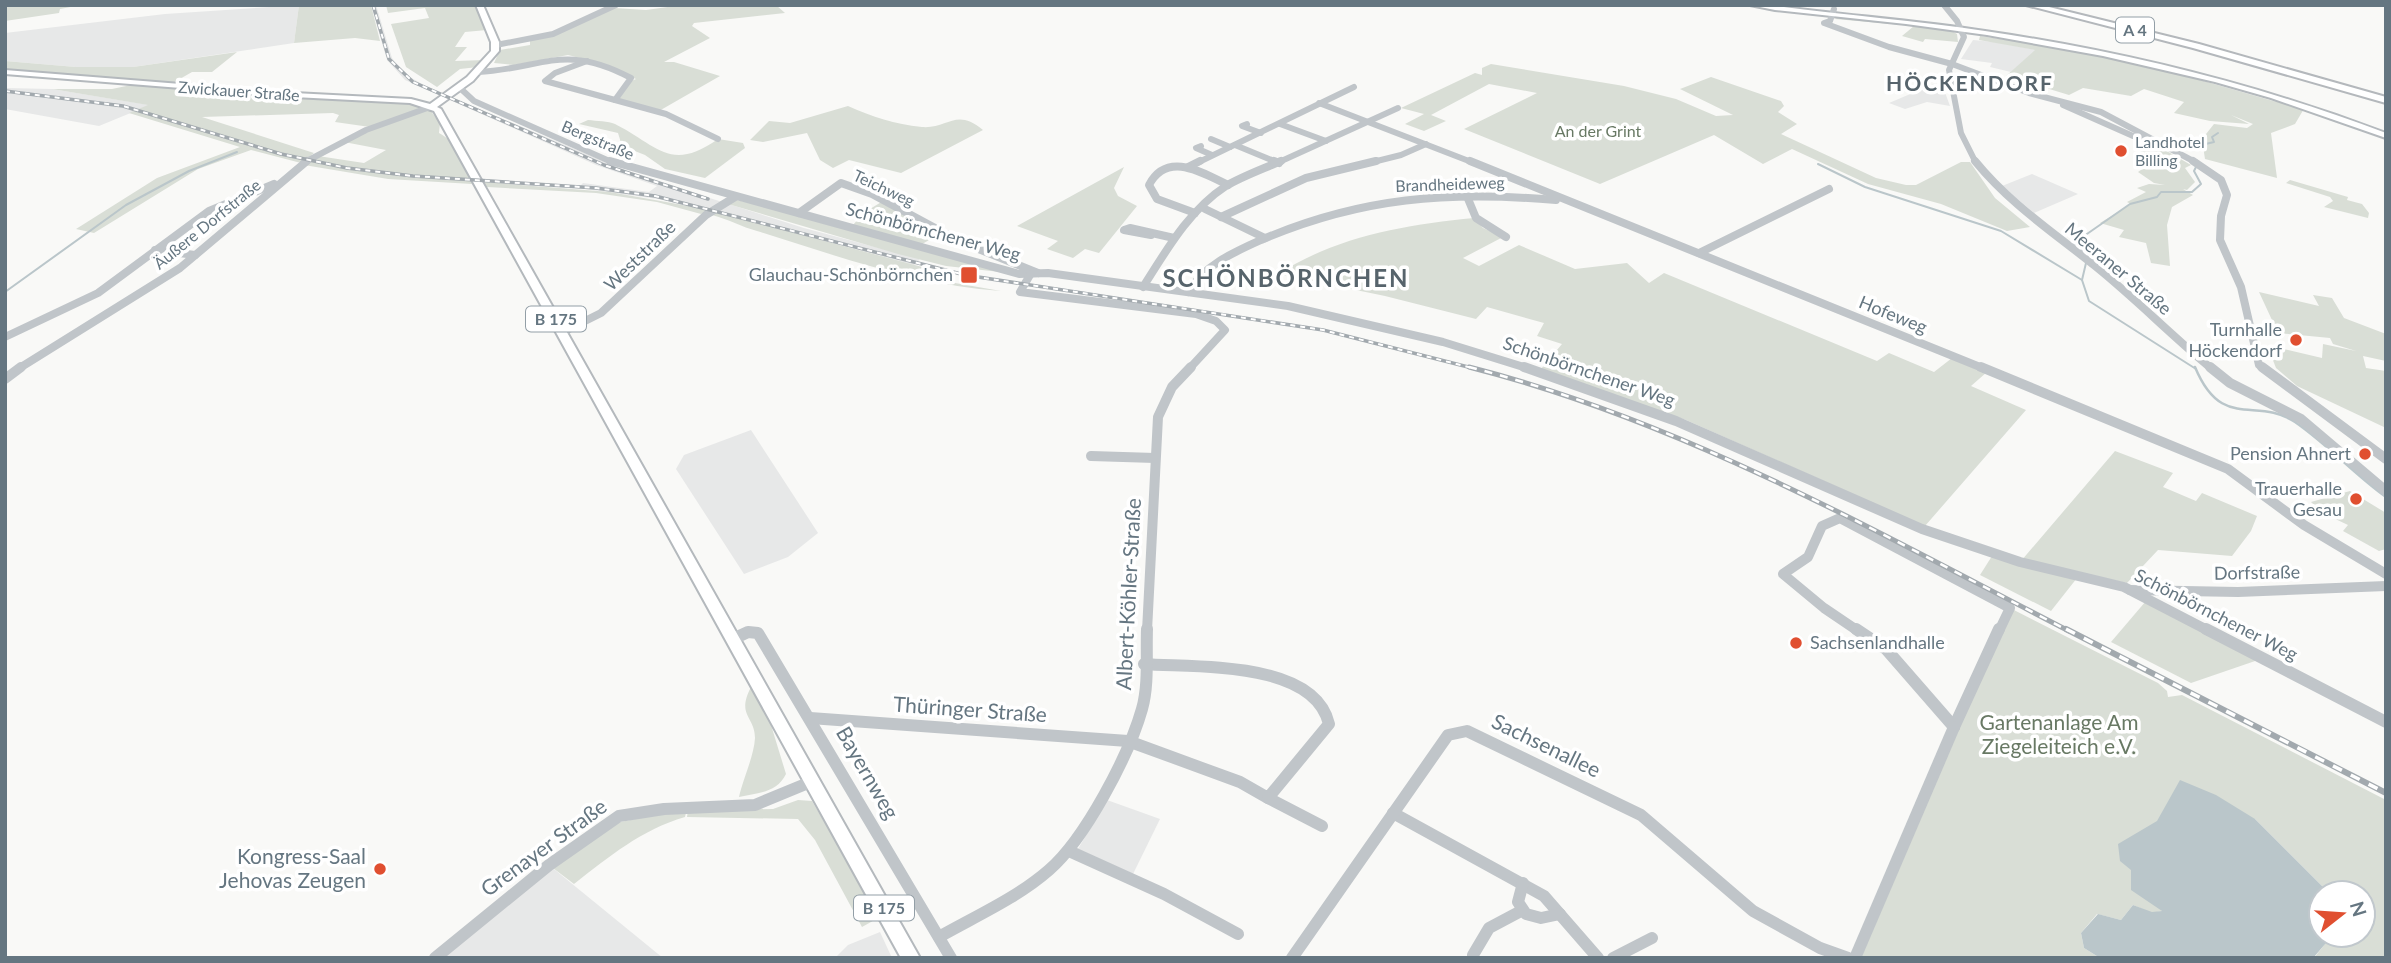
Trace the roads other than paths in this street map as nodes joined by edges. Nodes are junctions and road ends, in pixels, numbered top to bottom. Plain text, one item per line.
1 (479, 5) edge
2 (616, 5) edge
3 (1754, 5) edge
4 (1944, 5) edge
5 (2030, 5) edge
6 (2044, 5) edge
7 (1832, 12) junction
8 (1962, 30) junction
9 (496, 46) junction
10 (2243, 57) junction
11 (587, 61) junction
12 (1952, 64) junction
13 (5, 72) edge
14 (478, 72) junction
15 (1354, 87) dead end
16 (460, 88) junction
17 (2386, 98) edge
18 (615, 100) junction
19 (1321, 102) junction
20 (433, 106) junction
21 (1398, 108) dead end
22 (1369, 121) junction
23 (1247, 124) dead end
24 (1280, 124) junction
25 (1261, 133) junction
26 (2386, 136) edge
27 (715, 138) dead end
28 (1211, 139) dead end
29 (1326, 141) junction
30 (1426, 144) junction
31 (1201, 146) dead end
32 (1233, 146) junction
33 (1212, 155) junction
34 (1279, 163) junction
35 (1188, 167) junction
36 (279, 181) junction
37 (1228, 185) junction
38 (1829, 189) dead end
39 (1466, 194) junction
40 (735, 197) junction
41 (1571, 201) junction
42 (1205, 209) dead end
43 (799, 213) junction
44 (1195, 213) junction
45 (1221, 217) junction
46 (1152, 234) dead end
47 (1506, 237) dead end
48 (1265, 238) junction
49 (1174, 239) junction
50 (155, 250) junction
51 (1699, 253) junction
52 (195, 255) junction
53 (1011, 262) junction
54 (1001, 269) junction
55 (1034, 274) junction
56 (1143, 287) junction
57 (1188, 292) junction
58 (563, 332) junction
59 (5, 337) edge
60 (5, 379) edge
61 (1091, 456) dead end
62 (1155, 458) junction
63 (2386, 459) edge
64 (2386, 491) edge
65 (2386, 574) edge
66 (2386, 586) edge
67 (2130, 590) junction
68 (734, 638) junction
69 (1144, 664) junction
70 (810, 718) junction
71 (2386, 722) edge
72 (1955, 728) junction
73 (1128, 741) junction
74 (813, 781) junction
75 (1268, 798) junction
76 (1393, 813) junction
77 (1322, 826) dead end
78 (1069, 850) junction
79 (1524, 883) junction
80 (1521, 911) junction
81 (1560, 914) junction
82 (1238, 934) dead end
83 (939, 937) junction
84 (1652, 938) dead end
85 (1473, 954) dead end
86 (435, 958) edge
87 (911, 958) edge
88 (951, 958) edge
89 (1292, 958) edge
90 (1598, 958) edge
91 (1613, 958) edge
92 (1848, 958) edge
93 (1855, 958) edge

1 - 9 main road
2 - 9 street
3 - 7 main road
4 - 8 street
5 - 10 highway, A 4
6 - 10 highway, A 4
7 - 8 main road
7 - 12 street
8 - 12 street, Meeraner Straße
8 - 26 main road
9 - 14 main road
10 - 17 highway, A 4
11 - 14 street
11 - 18 street
11 - 18 street
12 - 63 street
12 - 64 street, Meeraner Straße
13 - 20 main road, Zwickauer Straße
14 - 16 main road
15 - 19 street
16 - 20 main road
16 - 40 street, Bergstraße
18 - 27 street
19 - 22 street, Hofeweg
19 - 24 street
20 - 36 street, Äußere Dorfstraße
20 - 58 main road, B 175
21 - 22 street
22 - 29 street
22 - 30 street, Hofeweg
23 - 25 street
24 - 25 street
24 - 29 street
25 - 32 street
28 - 32 street
29 - 34 street
30 - 41 street, Hofeweg
30 - 45 street
31 - 33 street
32 - 33 street
32 - 34 street
33 - 35 street
34 - 37 street
35 - 37 street
35 - 44 street
36 - 50 street
36 - 52 street, Äußere Dorfstraße
37 - 44 street
38 - 51 street
39 - 41 street, Brandheideweg
39 - 47 street
39 - 48 street, Brandheideweg
40 - 43 street, Schönbörnchener Weg
40 - 58 street, Weststraße
41 - 51 street, Hofeweg
42 - 45 street
43 - 53 street, Teichweg
43 - 54 street, Schönbörnchener Weg
44 - 49 street
45 - 48 street
46 - 49 street
48 - 57 street, Brandheideweg
49 - 56 street
50 - 52 street
50 - 59 street
51 - 65 street, Hofeweg
52 - 60 street, Äußere Dorfstraße
53 - 54 street
53 - 55 street, Teichweg
54 - 55 street, Schönbörnchener Weg
55 - 56 street, Schönbörnchener Weg
55 - 62 street, Albert-Köhler-Straße
56 - 57 street, Schönbörnchener Weg
57 - 67 street, Schönbörnchener Weg
58 - 68 main road, B 175
61 - 62 street
62 - 69 street, Albert-Köhler-Straße
66 - 67 street, Dorfstraße
67 - 71 street, Schönbörnchener Weg
68 - 70 street, Bayernweg
68 - 74 main road, B 175
69 - 73 street, Albert-Köhler-Straße
69 - 75 street
70 - 73 street, Thüringer Straße
70 - 83 street, Bayernweg
72 - 72 street
72 - 93 street
73 - 75 street, Thüringer Straße
73 - 78 street, Albert-Köhler-Straße
74 - 86 street, Grenayer Straße
74 - 87 main road, B 175
75 - 77 street, Thüringer Straße
76 - 79 street
76 - 89 street, Sachsenallee
76 - 92 street, Sachsenallee
78 - 82 street
78 - 83 street, Albert-Köhler-Straße
79 - 80 street
79 - 81 street
80 - 81 street
80 - 85 street
81 - 90 street
83 - 88 street, Bayernweg
84 - 91 street

